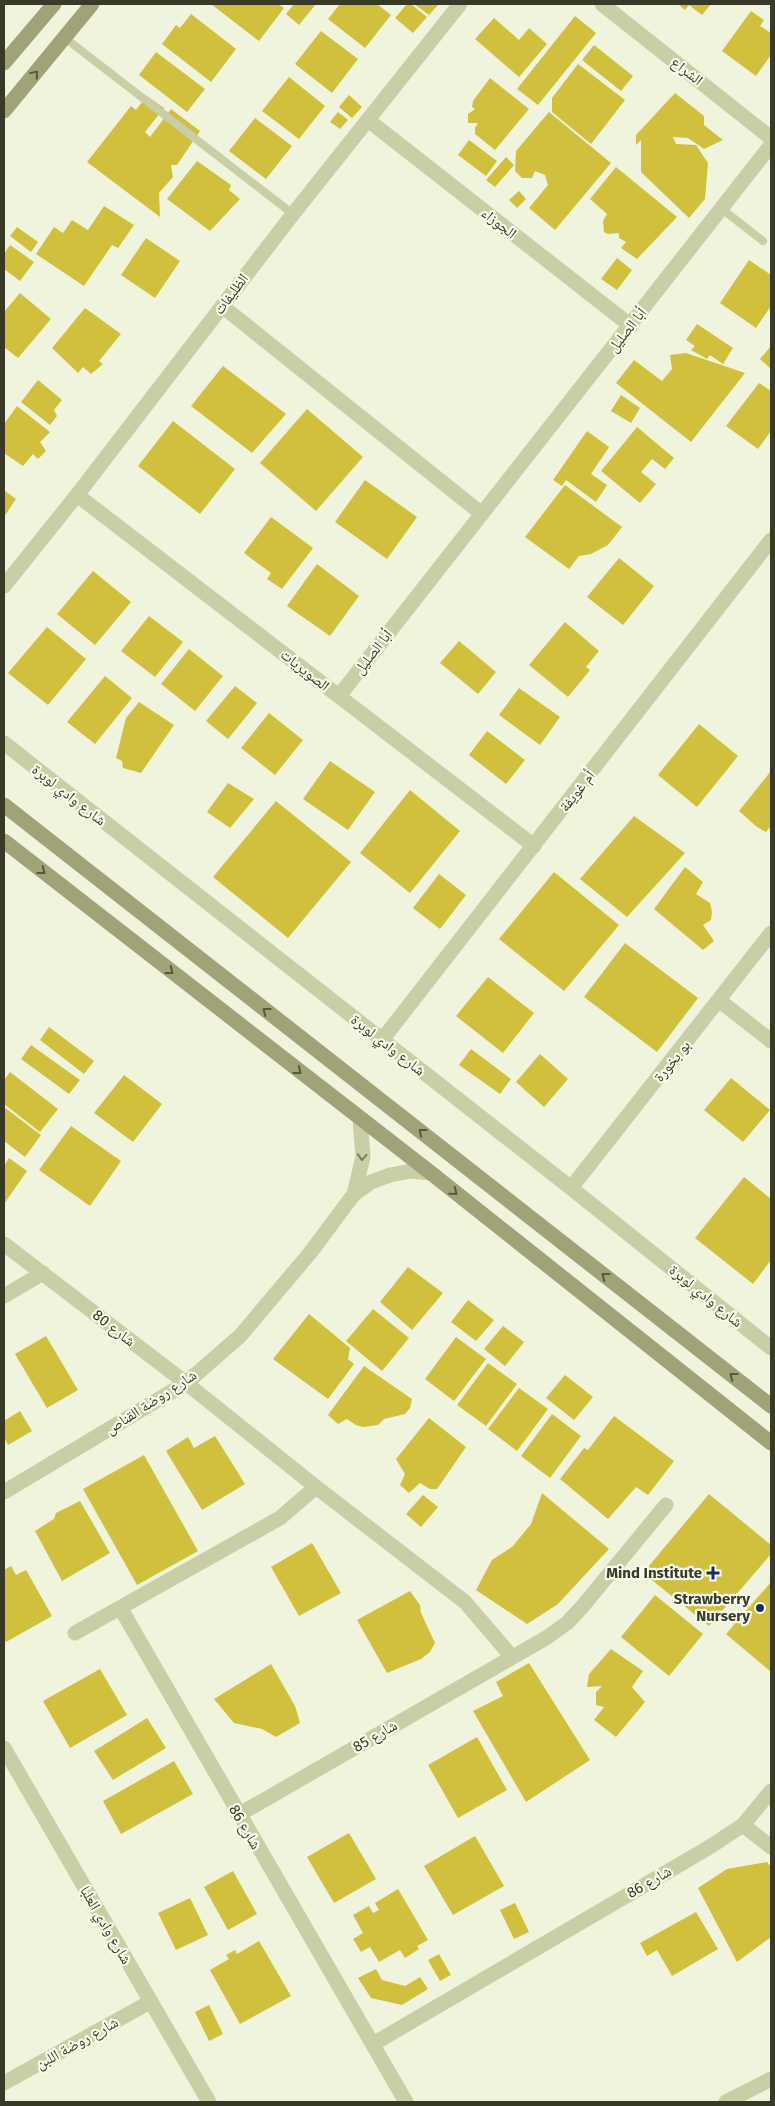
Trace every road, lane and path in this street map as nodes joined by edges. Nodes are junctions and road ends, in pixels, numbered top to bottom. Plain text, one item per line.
1 (54, 4) edge
2 (92, 4) edge
3 (460, 4) edge
4 (602, 4) edge
5 (65, 38) junction
6 (4, 63) edge
7 (4, 111) edge
8 (368, 120) junction
9 (771, 138) edge
10 (771, 145) edge
11 (722, 209) junction
12 (293, 214) junction
13 (763, 241) dead end
14 (222, 306) junction
15 (630, 326) junction
16 (77, 495) junction
17 (482, 514) junction
18 (771, 540) edge
19 (4, 586) edge
20 (339, 696) junction
21 (4, 743) edge
22 (4, 805) edge
23 (4, 841) edge
24 (534, 846) junction
25 (771, 933) edge
26 (720, 1001) junction
27 (382, 1040) junction
28 (771, 1041) edge
29 (360, 1119) junction
30 (431, 1173) junction
31 (571, 1188) junction
32 (354, 1194) junction
33 (4, 1244) edge
34 (42, 1273) junction
35 (4, 1296) edge
36 (771, 1348) edge
37 (186, 1383) junction
38 (771, 1406) edge
39 (771, 1443) edge
40 (316, 1487) junction
41 (4, 1492) edge
42 (666, 1505) dead end
43 (121, 1609) junction
44 (75, 1633) dead end
45 (512, 1657) junction
46 (4, 1748) edge
47 (771, 1791) edge
48 (238, 1815) junction
49 (743, 1825) junction
50 (771, 1847) edge
51 (150, 2002) junction
52 (372, 2044) junction
53 (771, 2079) edge
54 (4, 2083) edge
55 (209, 2102) edge
56 (406, 2102) edge
57 (726, 2102) edge

1 - 6 street
2 - 5 street
3 - 8 street, الظليفات
4 - 9 street, الشراع
7 -> 5 street
5 - 12 lane
8 - 12 street, الظليفات
8 - 15 street, الجوزاء
10 - 11 street, أبا الصليل
11 - 13 lane
11 - 15 street, أبا الصليل
12 - 14 street, الظليفات
14 - 16 street, الظليفات
14 - 17 street
15 - 17 street, أبا الصليل
16 - 19 street, الظليفات
16 - 20 street, الصويريات
17 - 20 street, أبا الصليل
18 - 24 street, أم غويفة
20 - 24 street, الصويريات
21 - 27 street, شارع وادي لوبرة
38 -> 22 street
23 -> 29 street
24 - 27 street, أم غويفة
25 - 26 street, بو بخورة
26 - 28 street
26 - 31 street, بو بخورة
27 - 31 street, شارع وادي لوبرة
29 - 30 street
29 -> 32 street, شارع روضة القناص
30 - 32 street, شارع روضة القناص
30 -> 39 street
31 - 36 street, شارع وادي لوبرة
32 - 37 street, شارع روضة القناص
33 - 34 street, شارع 80
34 - 35 street
34 - 37 street, شارع 80
37 - 40 street
37 - 41 street, شارع روضة القناص
40 - 43 street
40 - 45 street
42 - 45 street, شارع 85
43 - 44 street
43 - 48 street, شارع 86
45 - 48 street, شارع 85
46 - 51 street, شارع وادي العلبا
47 - 49 street, شارع 86
48 - 52 street, شارع 86
49 - 50 street
49 - 52 street, شارع 86
51 - 54 street, شارع روضة اللبن
51 - 55 street, شارع وادي العلبا
52 - 56 street, شارع 86
53 - 57 street

